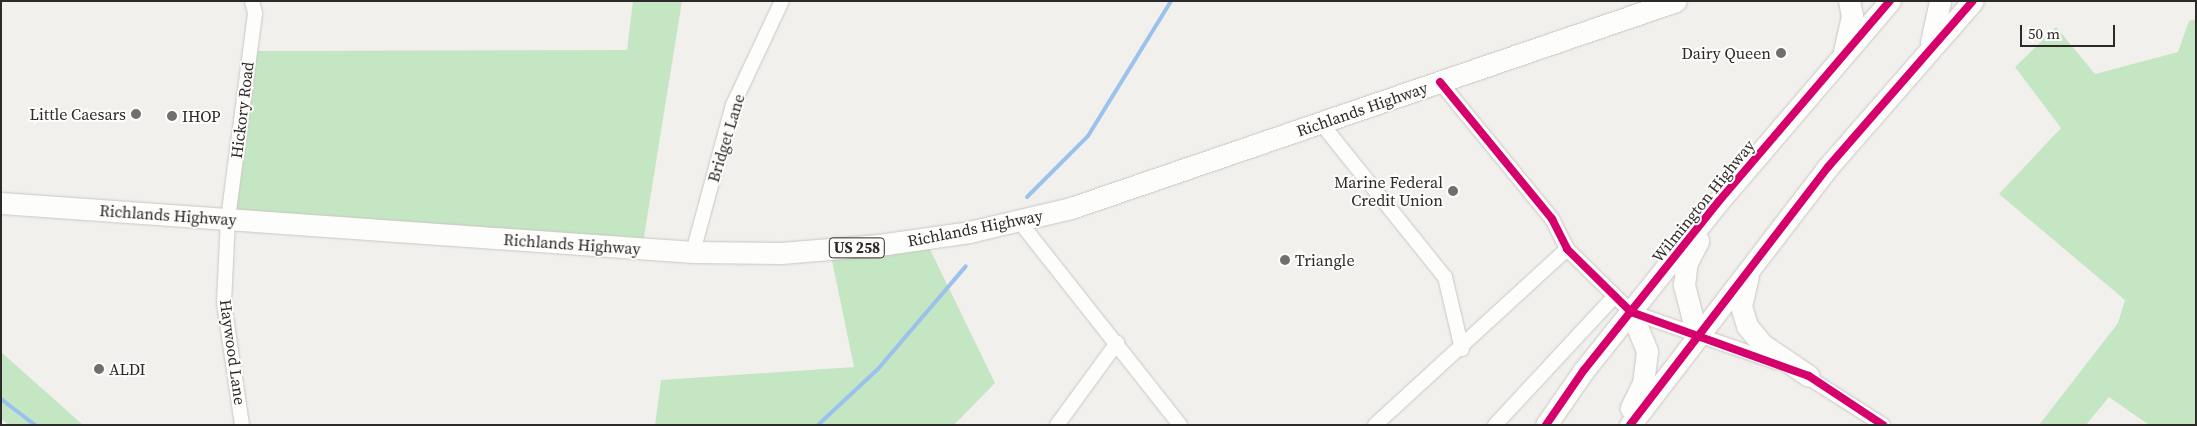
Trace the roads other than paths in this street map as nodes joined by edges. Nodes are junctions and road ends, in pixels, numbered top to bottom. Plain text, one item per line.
1 (252, 1) edge
2 (782, 1) edge
3 (1676, 1) edge
4 (1849, 1) edge
5 (1890, 1) edge
6 (1940, 1) edge
7 (1973, 1) edge
8 (1929, 47) junction
9 (1844, 51) junction
10 (1440, 82) junction
11 (1321, 123) junction
12 (1719, 201) junction
13 (1, 203) edge
14 (228, 219) junction
15 (1018, 221) junction
16 (1567, 249) junction
17 (693, 252) junction
18 (1750, 268) junction
19 (1615, 296) junction
20 (1631, 312) junction
21 (1697, 336) junction
22 (1116, 343) junction
23 (1462, 349) junction
24 (1809, 376) junction
25 (242, 425) edge
26 (1057, 425) edge
27 (1180, 425) edge
28 (1375, 425) edge
29 (1495, 425) edge
30 (1546, 425) edge
31 (1624, 425) edge
32 (1630, 425) edge
33 (1883, 425) edge

1 - 14 street, Hickory Road
2 - 17 street, Bridget Lane
3 - 10 main road, Richlands Highway / US 258
4 - 9 main road
5 - 9 main road, Wilmington Highway
6 - 8 main road
7 - 8 main road
8 - 18 main road
9 - 12 main road, Wilmington Highway
10 - 11 main road, Richlands Highway / US 258
10 - 16 street
11 - 15 main road, Richlands Highway / US 258
11 - 23 street
12 - 20 main road, Wilmington Highway
12 - 21 main road
13 - 14 main road, Richlands Highway / US 258
14 - 17 main road, Richlands Highway / US 258
14 - 25 street, Haywood Lane
15 - 17 main road, Richlands Highway / US 258
15 - 22 street
16 - 19 street
16 - 23 street
18 - 21 main road
18 - 24 main road
19 - 20 street
19 - 29 street
20 - 21 street
20 - 30 main road, Wilmington Highway
20 - 31 main road
21 - 24 street
21 - 32 main road
22 - 26 street
22 - 27 street
23 - 28 street
24 - 33 street

